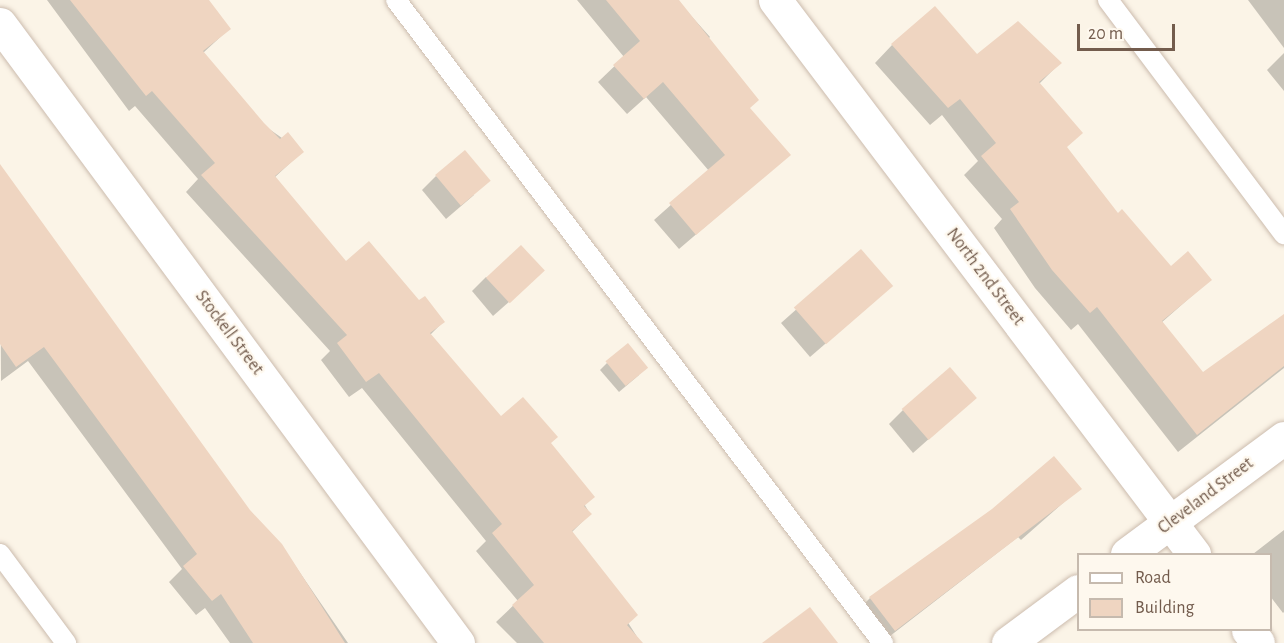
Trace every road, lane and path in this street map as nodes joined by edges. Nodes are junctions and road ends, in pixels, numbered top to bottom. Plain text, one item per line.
1 (396, 0) edge
2 (775, 0) edge
3 (1107, 0) edge
4 (0, 24) edge
5 (1284, 234) edge
6 (1284, 438) edge
7 (1170, 522) junction
8 (1130, 553) edge
9 (1193, 553) edge
10 (0, 554) edge
11 (1077, 592) edge
12 (1249, 631) edge
13 (66, 643) edge
14 (458, 643) edge
15 (883, 643) edge
16 (1008, 643) edge
17 (1258, 643) edge

1 - 15 lane
2 - 7 street, North 2nd Street
3 - 5 lane
4 - 14 street, Stockell Street
6 - 7 street, Cleveland Street
7 - 8 street, Cleveland Street
7 - 9 street, North 2nd Street
10 - 13 lane
11 - 16 street
12 - 17 street

